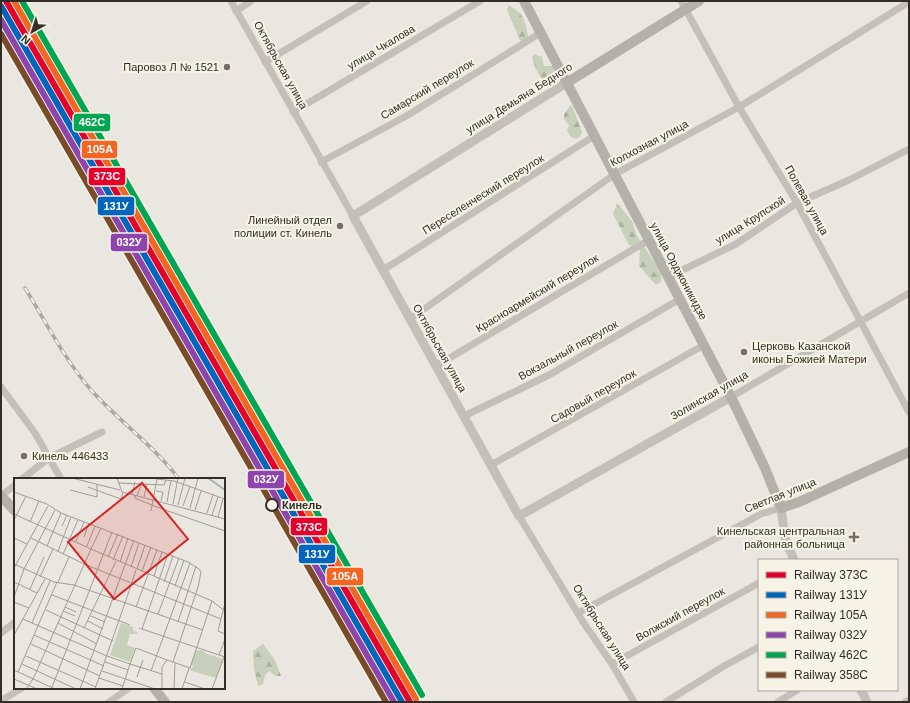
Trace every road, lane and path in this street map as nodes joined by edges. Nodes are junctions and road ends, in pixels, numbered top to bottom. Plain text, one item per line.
1 (231, 1) edge
2 (251, 1) edge
3 (366, 1) edge
4 (480, 1) edge
5 (524, 1) edge
6 (699, 1) edge
7 (909, 2) edge
8 (684, 5) edge
9 (236, 11) junction
10 (542, 32) junction
11 (265, 62) junction
12 (568, 82) junction
13 (739, 107) junction
14 (293, 112) junction
15 (594, 136) junction
16 (909, 150) edge
17 (321, 162) junction
18 (615, 174) junction
19 (797, 204) junction
20 (353, 216) junction
21 (649, 240) junction
22 (383, 270) junction
23 (668, 277) junction
24 (909, 293) edge
25 (680, 298) junction
26 (410, 319) junction
27 (860, 322) junction
28 (704, 345) junction
29 (436, 366) junction
30 (1, 387) edge
31 (731, 397) junction
32 (909, 412) edge
33 (464, 416) junction
34 (102, 432) dead end
35 (909, 452) edge
36 (49, 458) junction
37 (491, 465) junction
38 (23, 478) edge
39 (60, 478) edge
40 (14, 486) edge
41 (1, 496) edge
42 (780, 508) junction
43 (14, 510) edge
44 (519, 516) junction
45 (794, 559) edge
46 (758, 585) edge
47 (578, 613) junction
48 (14, 623) edge
49 (1, 633) edge
50 (758, 648) edge
51 (612, 664) junction
52 (20, 689) edge
53 (128, 689) edge
54 (155, 689) edge
55 (795, 691) edge
56 (862, 691) edge
57 (2, 700) edge
58 (909, 700) edge
59 (109, 702) edge
60 (165, 702) edge
61 (634, 702) edge
62 (666, 702) edge
63 (778, 702) edge
64 (867, 702) edge
65 (905, 702) edge

1 - 9 street, Октябрьская улица
2 - 9 street
3 - 11 street
4 - 14 street, улица Чкалова
5 - 10 main road, улица Орджоникидзе
6 - 8 main road, улица Демьяна Бедного
7 - 13 street, Колхозная улица
8 - 12 main road, улица Демьяна Бедного
8 - 13 street, Полевая улица
9 - 11 street, Октябрьская улица
10 - 12 main road, улица Орджоникидзе
10 - 17 street, Самарский переулок
11 - 14 street, Октябрьская улица
12 - 15 main road, улица Орджоникидзе
12 - 20 street, улица Демьяна Бедного
13 - 18 street, Колхозная улица
13 - 19 street, Полевая улица
14 - 17 street, Октябрьская улица
15 - 18 main road, улица Орджоникидзе
15 - 22 street, Переселенческий переулок
16 - 19 street, улица Крупской
17 - 20 street, Октябрьская улица
18 - 21 main road, улица Орджоникидзе
18 - 26 street, Колхозная улица
19 - 23 street, улица Крупской
19 - 27 street, Полевая улица
20 - 22 street, Октябрьская улица
21 - 23 main road, улица Орджоникидзе
21 - 29 street, Красноармейский переулок
22 - 26 street, Октябрьская улица
23 - 25 main road, улица Орджоникидзе
24 - 27 street, Золинская улица
25 - 28 main road, улица Орджоникидзе
25 - 33 street, Вокзальный переулок
26 - 29 street, Октябрьская улица
27 - 31 street, Золинская улица
27 - 32 street, Полевая улица
28 - 31 main road, улица Орджоникидзе
28 - 37 street, Садовый переулок
29 - 33 street, Октябрьская улица
30 - 36 street
31 - 42 main road, улица Орджоникидзе
31 - 44 street, Золинская улица
33 - 37 street, Октябрьская улица
34 - 36 street
35 - 42 main road, Светлая улица
36 - 38 street
36 - 39 street
37 - 44 street, Октябрьская улица
40 - 41 street
41 - 43 main road
42 - 45 street, улица Орджоникидзе
42 - 47 street, Светлая улица
44 - 47 street, Октябрьская улица
46 - 51 street, Волжский переулок
47 - 51 street, Октябрьская улица
48 - 49 street
50 - 62 street
51 - 61 street, Октябрьская улица
52 - 57 street
53 - 59 street
54 - 60 main road
55 - 63 street
56 - 64 street
58 - 65 street

